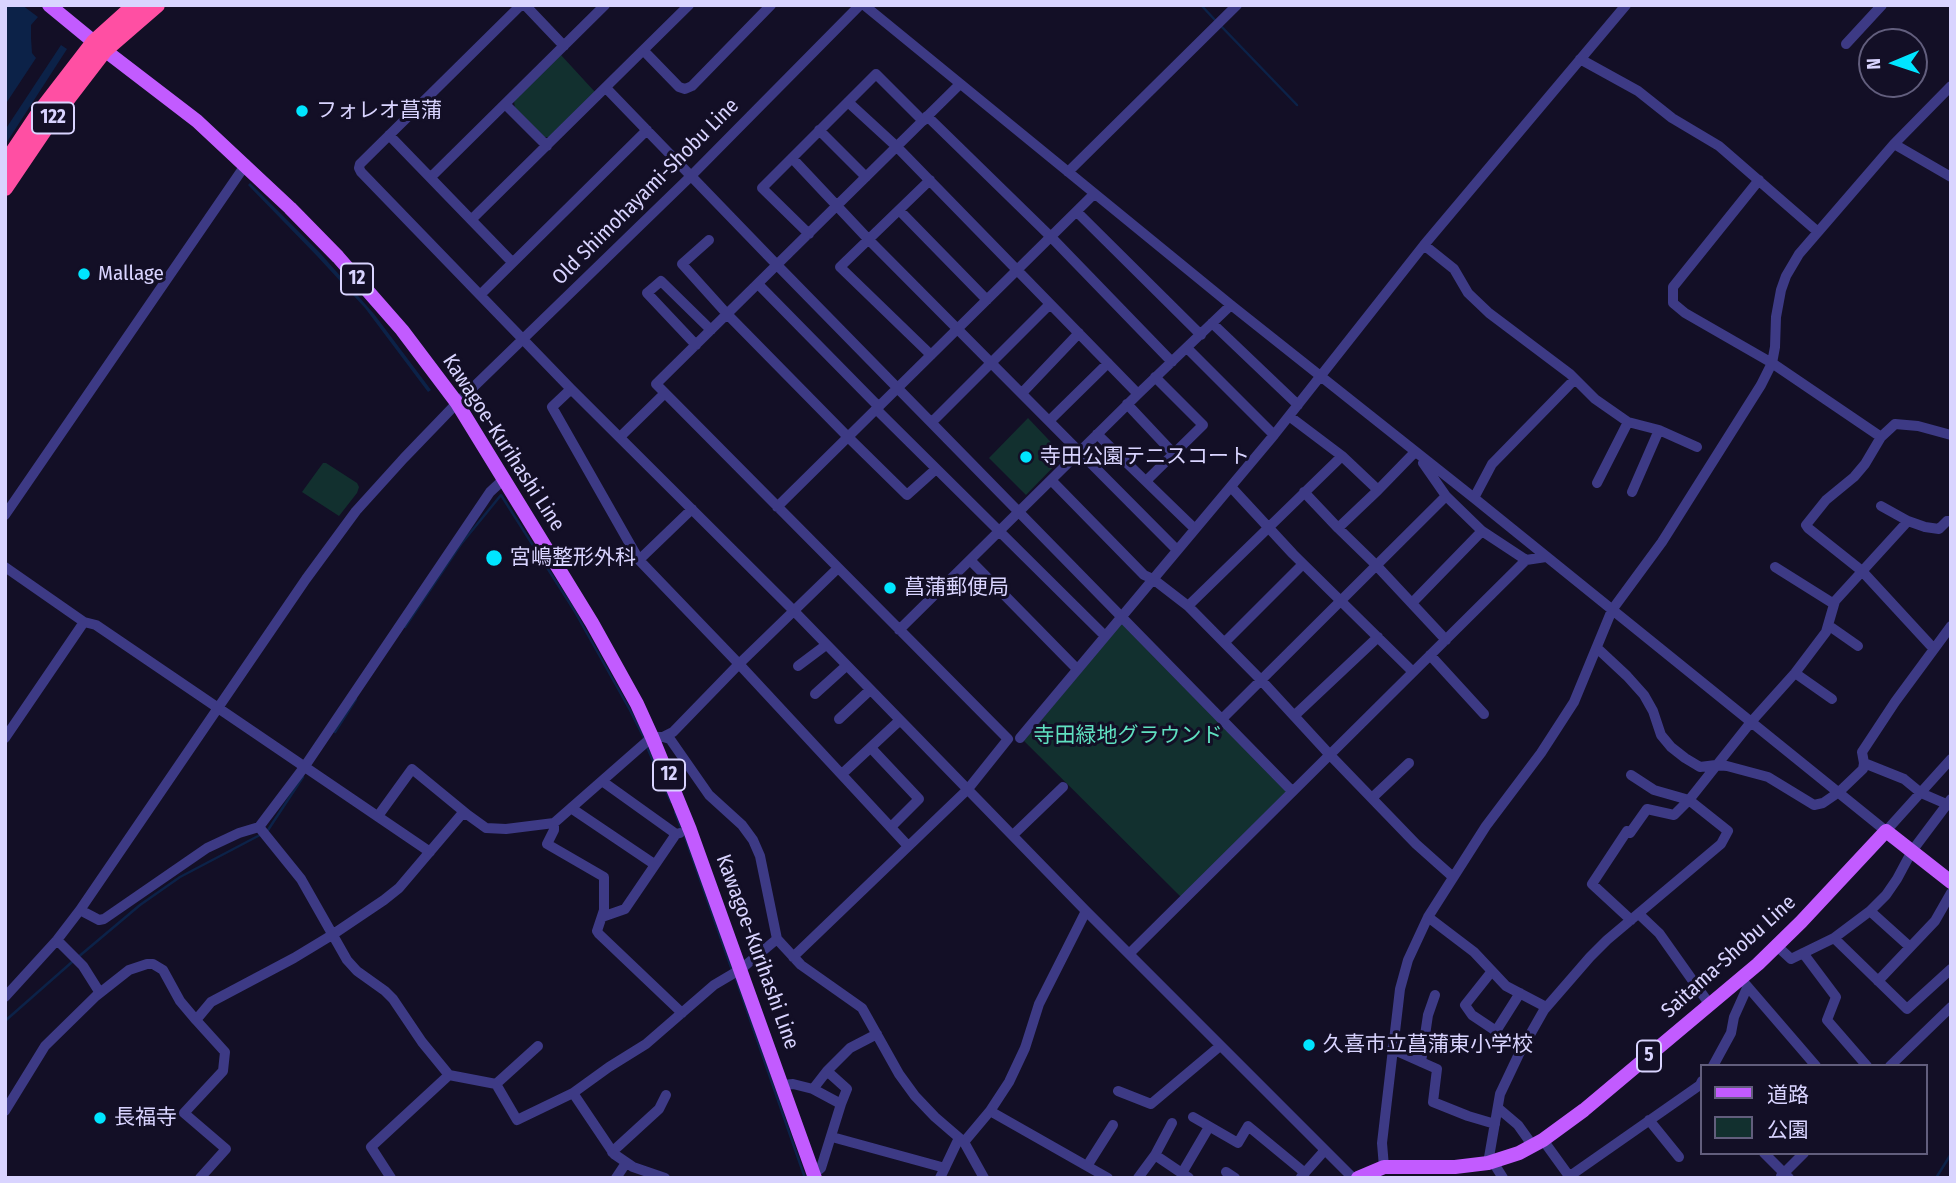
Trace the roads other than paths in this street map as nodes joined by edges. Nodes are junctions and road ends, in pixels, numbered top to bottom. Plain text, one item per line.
1 (48, 5) edge
2 (135, 5) edge
3 (157, 5) edge
4 (523, 5) edge
5 (606, 5) edge
6 (689, 5) edge
7 (771, 5) edge
8 (862, 5) edge
9 (1237, 5) edge
10 (1626, 5) edge
11 (1882, 5) edge
12 (1846, 44) dead end
13 (99, 46) junction
14 (564, 46) junction
15 (644, 51) junction
16 (1580, 59) junction
17 (960, 83) junction
18 (1951, 86) edge
19 (606, 88) junction
20 (848, 102) junction
21 (505, 104) junction
22 (925, 119) junction
23 (647, 130) junction
24 (819, 130) junction
25 (389, 135) junction
26 (1894, 144) junction
27 (547, 146) junction
28 (897, 147) junction
29 (792, 158) junction
30 (5, 164) edge
31 (246, 164) junction
32 (1068, 172) junction
33 (691, 176) junction
34 (430, 177) junction
35 (866, 177) junction
36 (1951, 177) edge
37 (930, 180) junction
38 (1759, 180) junction
39 (5, 188) edge
40 (1094, 194) junction
41 (837, 206) junction
42 (899, 210) junction
43 (1077, 212) junction
44 (472, 219) junction
45 (1818, 232) junction
46 (808, 234) junction
47 (1051, 237) junction
48 (709, 240) dead end
49 (869, 240) junction
50 (1424, 245) junction
51 (512, 262) junction
52 (777, 265) junction
53 (1017, 270) junction
54 (758, 284) junction
55 (480, 295) junction
56 (987, 300) junction
57 (1050, 304) junction
58 (1231, 305) junction
59 (727, 314) junction
60 (1212, 323) junction
61 (959, 329) junction
62 (711, 330) junction
63 (1079, 333) junction
64 (1201, 335) junction
65 (523, 339) junction
66 (696, 345) junction
67 (1187, 348) junction
68 (931, 355) junction
69 (991, 362) junction
70 (1172, 362) junction
71 (1108, 363) junction
72 (1772, 363) junction
73 (1155, 377) junction
74 (1320, 377) junction
75 (1575, 379) junction
76 (899, 388) junction
77 (571, 389) junction
78 (665, 393) junction
79 (1022, 393) junction
80 (1138, 394) junction
81 (457, 403) junction
82 (1127, 404) junction
83 (1298, 405) junction
84 (878, 408) junction
85 (1289, 416) junction
86 (1049, 421) junction
87 (932, 422) junction
88 (1628, 422) junction
89 (1659, 430) junction
90 (1097, 434) junction
91 (1274, 435) junction
92 (1951, 435) edge
93 (620, 437) junction
94 (848, 437) junction
95 (1881, 438) junction
96 (1697, 447) dead end
97 (1080, 451) junction
98 (1415, 452) junction
99 (1174, 454) junction
100 (1342, 456) junction
101 (936, 470) junction
102 (504, 479) junction
103 (1051, 480) junction
104 (1146, 481) junction
105 (1597, 483) dead end
106 (1231, 487) junction
107 (1378, 490) junction
108 (1304, 492) junction
109 (1632, 492) dead end
110 (1446, 496) junction
111 (1474, 498) junction
112 (1881, 506) dead end
113 (777, 507) junction
114 (692, 509) junction
115 (1020, 511) junction
116 (5, 515) edge
117 (1908, 521) junction
118 (1951, 522) edge
119 (1268, 527) junction
120 (1338, 528) junction
121 (1195, 529) junction
122 (1482, 531) junction
123 (999, 532) junction
124 (1177, 551) junction
125 (1546, 557) junction
126 (639, 560) junction
127 (970, 560) junction
128 (1526, 560) junction
129 (1303, 564) junction
130 (1376, 565) junction
131 (5, 567) edge
132 (1774, 567) dead end
133 (838, 568) junction
134 (1862, 571) junction
135 (1153, 579) junction
136 (1341, 600) junction
137 (1412, 603) junction
138 (1834, 604) junction
139 (1188, 606) junction
140 (794, 611) junction
141 (1612, 611) junction
142 (1122, 616) junction
143 (84, 622) junction
144 (1828, 625) junction
145 (1951, 626) edge
146 (899, 630) junction
147 (1105, 636) junction
148 (1378, 637) junction
149 (1446, 640) junction
150 (1225, 642) junction
151 (826, 645) junction
152 (1858, 646) dead end
153 (1597, 648) junction
154 (1933, 648) junction
155 (1430, 655) junction
156 (739, 664) junction
157 (798, 666) dead end
158 (846, 666) junction
159 (1077, 669) junction
160 (1413, 672) junction
161 (1795, 673) junction
162 (1261, 680) junction
163 (870, 690) junction
164 (815, 694) dead end
165 (1832, 699) dead end
166 (218, 708) junction
167 (1484, 714) dead end
168 (1294, 716) junction
169 (1223, 718) junction
170 (839, 719) dead end
171 (899, 721) junction
172 (1751, 722) junction
173 (658, 737) junction
174 (5, 738) edge
175 (1020, 738) dead end
176 (871, 748) junction
177 (1330, 755) junction
178 (1951, 759) edge
179 (1409, 763) dead end
180 (1864, 763) junction
181 (1716, 765) junction
182 (305, 766) junction
183 (842, 774) junction
184 (1631, 775) dead end
185 (601, 781) junction
186 (1063, 787) dead end
187 (968, 789) junction
188 (1292, 791) junction
189 (1839, 792) junction
190 (1921, 793) junction
191 (1372, 798) junction
192 (1689, 800) junction
193 (1949, 803) edge
194 (571, 808) junction
195 (468, 814) junction
196 (378, 816) junction
197 (554, 822) junction
198 (259, 827) junction
199 (891, 827) junction
200 (1886, 831) junction
201 (683, 832) junction
202 (1013, 835) junction
203 (908, 846) junction
204 (1912, 851) junction
205 (430, 852) junction
206 (654, 864) junction
207 (1454, 877) junction
208 (1951, 882) edge
209 (1951, 893) edge
210 (80, 910) junction
211 (1086, 911) junction
212 (1870, 911) junction
213 (602, 917) junction
214 (1428, 917) junction
215 (1635, 917) junction
216 (332, 935) junction
217 (1834, 938) junction
218 (777, 939) junction
219 (57, 940) junction
220 (1777, 946) junction
221 (1910, 947) junction
222 (1804, 953) junction
223 (1129, 954) junction
224 (793, 957) junction
225 (741, 969) junction
226 (1951, 969) edge
227 (1492, 971) junction
228 (1878, 981) junction
229 (1744, 983) junction
230 (100, 993) junction
231 (1520, 993) junction
232 (1435, 995) dead end
233 (5, 997) edge
234 (1710, 1005) junction
235 (1546, 1007) junction
236 (1951, 1007) edge
237 (682, 1013) junction
238 (197, 1020) junction
239 (877, 1034) junction
240 (1220, 1045) junction
241 (538, 1046) dead end
242 (1392, 1049) junction
243 (1421, 1062) junction
244 (1714, 1064) edge
245 (1814, 1064) edge
246 (1865, 1064) edge
247 (1892, 1064) edge
248 (827, 1071) junction
249 (449, 1075) junction
250 (495, 1084) junction
251 (782, 1084) junction
252 (1700, 1088) edge
253 (813, 1089) junction
254 (1118, 1091) dead end
255 (573, 1093) junction
256 (666, 1096) dead end
257 (841, 1104) junction
258 (1498, 1108) junction
259 (5, 1111) edge
260 (990, 1111) junction
261 (1193, 1116) dead end
262 (1649, 1120) junction
263 (1172, 1123) dead end
264 (1495, 1124) junction
265 (1114, 1125) dead end
266 (1209, 1127) junction
267 (832, 1137) junction
268 (961, 1140) junction
269 (1537, 1144) junction
270 (1325, 1150) junction
271 (612, 1152) junction
272 (1155, 1154) junction
273 (1766, 1155) edge
274 (1802, 1155) edge
275 (1679, 1157) dead end
276 (626, 1163) junction
277 (1490, 1163) junction
278 (1384, 1167) junction
279 (942, 1173) edge
280 (1097, 1173) edge
281 (1425, 1173) edge
282 (1303, 1175) edge
283 (814, 1176) edge
284 (1185, 1176) edge
285 (1570, 1176) edge
286 (1784, 1176) edge
287 (200, 1178) edge
288 (391, 1178) edge
289 (617, 1178) edge
290 (665, 1178) edge
291 (984, 1178) edge
292 (1138, 1178) edge
293 (1355, 1178) edge
294 (1503, 1178) edge

1 - 13 main road, Kawagoe-Kurihashi Line / 12
2 - 13 highway, 122
3 - 13 highway, 122
4 - 14 street
4 - 25 street
5 - 14 street
6 - 15 street
7 - 15 street
8 - 17 street
8 - 33 street, Old Shimohayami-Shobu Line
9 - 32 street
10 - 16 street
11 - 12 street
13 - 30 highway, 122
13 - 31 main road, Kawagoe-Kurihashi Line / 12
13 - 39 highway, 122
14 - 21 street
15 - 19 street
16 - 38 street
16 - 50 street
17 - 22 street
17 - 32 street
18 - 26 street
19 - 23 street
19 - 27 street
20 - 22 street
20 - 24 street
20 - 28 street
21 - 27 street
21 - 34 street
22 - 28 street
22 - 47 street
23 - 33 street
23 - 51 street
24 - 29 street
24 - 35 street
25 - 34 street
25 - 55 street
26 - 36 street
26 - 45 street
27 - 44 street
28 - 35 street
28 - 37 street
29 - 41 street
29 - 46 street
31 - 81 main road, Kawagoe-Kurihashi Line / 12
31 - 116 street
32 - 40 street
33 - 52 street
33 - 65 street, Old Shimohayami-Shobu Line
34 - 44 street
35 - 41 street
37 - 42 street
37 - 53 street
38 - 45 street
38 - 72 street
40 - 43 street
40 - 58 street
41 - 46 street
41 - 49 street
42 - 49 street
42 - 56 street
43 - 47 street
43 - 64 street
44 - 51 street
45 - 72 street
46 - 52 street
47 - 53 street
47 - 70 street
48 - 59 street
49 - 61 street
49 - 68 street
50 - 74 street
50 - 75 street
51 - 55 street
52 - 54 street
52 - 76 street
53 - 56 street
53 - 57 street
54 - 59 street
54 - 84 street
55 - 65 street
56 - 61 street
57 - 63 street
57 - 69 street
58 - 60 street
58 - 74 street
59 - 62 street
59 - 94 street
60 - 64 street
60 - 83 street
61 - 68 street
61 - 69 street
62 - 66 street
62 - 66 street
63 - 71 street
63 - 79 street
64 - 67 street
65 - 77 street
65 - 81 street, Old Shimohayami-Shobu Line
66 - 78 street
67 - 70 street
67 - 91 street
68 - 76 street
69 - 79 street
69 - 87 street
70 - 73 street
71 - 80 street
71 - 86 street
72 - 95 street
72 - 141 street
73 - 80 street
73 - 99 street
74 - 83 street
74 - 98 street
75 - 88 street
75 - 111 street
76 - 84 street
76 - 87 street
77 - 93 street
77 - 126 street
78 - 93 street
78 - 113 street
79 - 86 street
80 - 82 street
81 - 102 main road, Kawagoe-Kurihashi Line / 12
81 - 166 street, Old Shimohayami-Shobu Line
82 - 90 street
82 - 99 street
83 - 85 street
84 - 94 street
84 - 101 street
85 - 91 street
85 - 100 street
86 - 97 street
87 - 115 street
88 - 89 street
88 - 105 street
89 - 96 street
89 - 109 street
90 - 97 street
90 - 104 street
91 - 106 street
92 - 95 street
93 - 114 street
94 - 101 street
94 - 113 street
95 - 134 street
97 - 103 street
97 - 124 street
98 - 107 street
98 - 110 street
98 - 111 street
99 - 104 street
100 - 107 street
100 - 108 street
101 - 123 street
102 - 173 main road, Kawagoe-Kurihashi Line / 12
102 - 182 street
103 - 115 street
103 - 135 street
104 - 121 street
106 - 119 street
106 - 121 street
107 - 120 street
108 - 119 street
108 - 120 street
110 - 122 street
110 - 130 street
111 - 125 street
112 - 117 street
113 - 133 street
114 - 126 street
114 - 140 street
115 - 123 street
115 - 142 street
117 - 118 street
117 - 134 street
119 - 129 street
119 - 139 street
120 - 130 street
121 - 124 street
122 - 128 street
122 - 137 street
123 - 127 street
123 - 147 street
124 - 135 street
125 - 128 street
125 - 141 street
126 - 156 street
127 - 146 street
127 - 159 street
128 - 149 street
129 - 136 street
129 - 150 street
130 - 136 street
130 - 137 street
131 - 143 street
132 - 138 street
133 - 140 street
133 - 146 street
134 - 138 street
134 - 154 street
135 - 139 street
135 - 142 street
136 - 148 street
136 - 162 street
137 - 149 street
138 - 144 street
139 - 150 street
140 - 151 street
140 - 156 street
141 - 153 street
141 - 172 street
142 - 147 street
142 - 169 street
143 - 166 street
143 - 174 street
144 - 152 street
144 - 161 street
145 - 154 street
146 - 187 street
147 - 159 street
148 - 160 street
148 - 168 street
149 - 155 street
150 - 162 street
151 - 157 street
151 - 158 street
153 - 181 street
153 - 207 street
154 - 180 street
155 - 160 street
155 - 167 street
156 - 173 street
156 - 183 street
158 - 163 street
158 - 164 street
159 - 175 street
160 - 177 street
161 - 165 street
161 - 172 street
162 - 168 street
162 - 169 street
163 - 170 street
163 - 171 street
166 - 182 street
166 - 210 street, Old Shimohayami-Shobu Line
168 - 177 street
169 - 188 street
171 - 176 street
171 - 187 street
172 - 181 street
172 - 189 street
173 - 185 street
173 - 201 main road, Kawagoe-Kurihashi Line / 12
173 - 218 street
176 - 183 street
176 - 199 street
177 - 188 street
177 - 191 street
178 - 190 street
179 - 191 street
180 - 189 street
180 - 190 street
181 - 189 street
181 - 192 street
182 - 196 street
182 - 198 street
183 - 199 street
184 - 192 street
185 - 194 street
185 - 201 street
186 - 202 street
187 - 202 street
187 - 203 street
188 - 223 street
189 - 200 street
190 - 193 street
190 - 200 street
191 - 207 street
192 - 215 street
192 - 215 street
193 - 204 street
194 - 197 street
194 - 206 street
195 - 196 street
195 - 197 street
195 - 205 street
196 - 205 street
197 - 213 street
198 - 210 street
198 - 216 street
199 - 203 street
200 - 204 main road
200 - 220 main road, Saitama-Shobu Line / 5
201 - 206 street
201 - 225 main road, Kawagoe-Kurihashi Line / 12
202 - 211 street
203 - 224 street
204 - 208 main road
204 - 212 street
205 - 216 street
206 - 213 street
207 - 214 street
209 - 221 street
210 - 219 street, Old Shimohayami-Shobu Line
211 - 223 street
211 - 260 street
212 - 217 street
212 - 221 street
213 - 237 street
214 - 227 street
214 - 242 street
215 - 234 street
215 - 235 street
216 - 238 street
216 - 249 street
217 - 222 street
217 - 228 street
218 - 224 street
218 - 225 street
219 - 230 street
219 - 233 street, Old Shimohayami-Shobu Line
220 - 222 street
220 - 229 main road, Saitama-Shobu Line / 5
221 - 228 street
222 - 246 street
223 - 240 street
224 - 239 street
225 - 237 street
225 - 251 main road, Kawagoe-Kurihashi Line / 12
226 - 228 street
227 - 231 street
227 - 231 street
229 - 234 main road, Saitama-Shobu Line / 5
229 - 244 street
229 - 245 street
230 - 238 street
230 - 259 street
231 - 235 street
232 - 243 street
234 - 269 main road, Saitama-Shobu Line / 5
235 - 258 street
236 - 247 street
237 - 255 street
238 - 287 street
239 - 248 street
239 - 268 street
240 - 254 street
240 - 270 street
241 - 250 street
242 - 243 street
242 - 278 street
243 - 264 street
248 - 253 street
248 - 257 street
249 - 250 street
249 - 288 street
250 - 255 street
251 - 253 street
251 - 283 main road, Kawagoe-Kurihashi Line / 12
252 - 262 street
253 - 257 street
255 - 271 street
256 - 271 street
257 - 267 street
258 - 264 street
258 - 269 street
260 - 268 street
260 - 280 street
261 - 266 street
262 - 275 street
262 - 285 street
263 - 272 street
264 - 277 street
265 - 280 street
266 - 282 street
266 - 284 street
267 - 279 street
267 - 283 street
268 - 279 street
268 - 291 street
269 - 277 main road, Saitama-Shobu Line / 5
269 - 285 street
270 - 282 street
270 - 293 street
271 - 276 street
272 - 284 street
272 - 292 street
273 - 286 street
274 - 286 street
276 - 289 street
276 - 290 street
277 - 281 main road, Saitama-Shobu Line / 5
277 - 294 street
278 - 281 main road, Saitama-Shobu Line / 5
278 - 293 main road, Saitama-Shobu Line / 5

